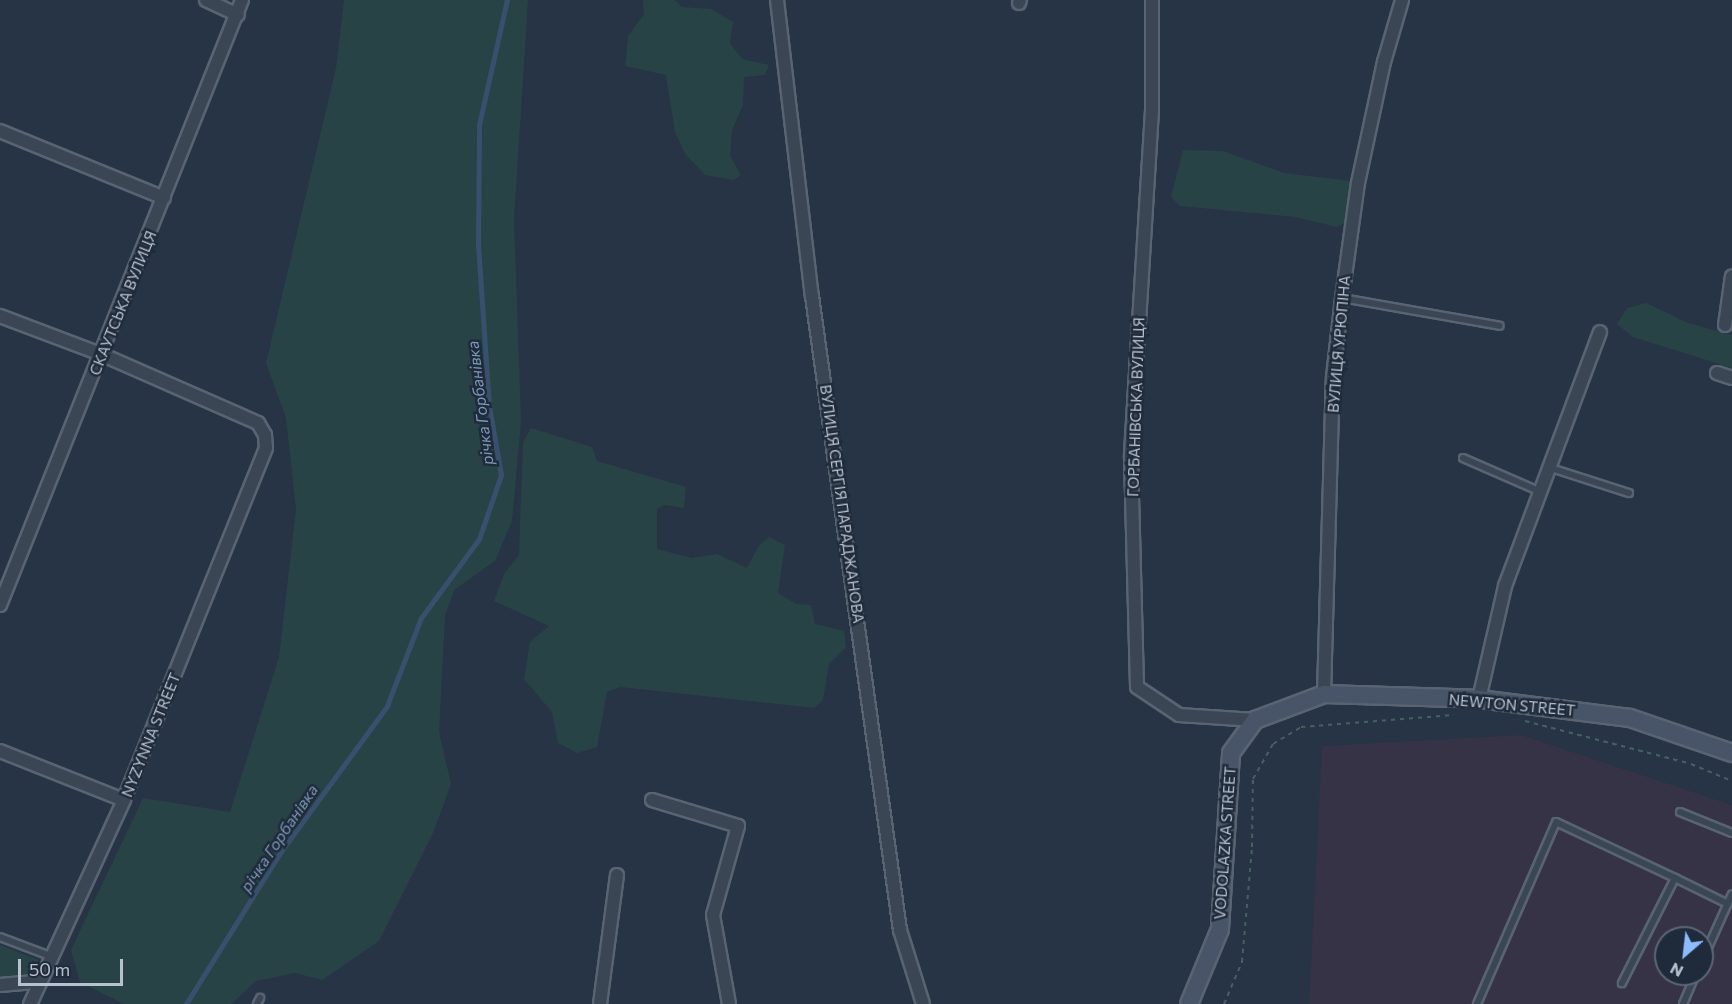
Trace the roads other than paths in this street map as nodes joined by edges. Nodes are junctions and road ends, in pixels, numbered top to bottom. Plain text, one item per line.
1 (206, 0) edge
2 (242, 0) edge
3 (777, 0) edge
4 (1152, 0) edge
5 (1402, 0) edge
6 (238, 15) junction
7 (0, 131) edge
8 (164, 198) junction
9 (1732, 276) edge
10 (1342, 298) junction
11 (0, 316) edge
12 (1500, 326) dead end
13 (1725, 326) dead end
14 (1600, 332) dead end
15 (103, 354) junction
16 (1717, 373) dead end
17 (1732, 378) edge
18 (1463, 458) dead end
19 (1551, 468) junction
20 (1541, 492) junction
21 (1629, 493) dead end
22 (0, 605) edge
23 (1324, 694) junction
24 (1479, 699) junction
25 (1255, 720) junction
26 (0, 751) edge
27 (1732, 753) edge
28 (124, 800) junction
29 (652, 800) dead end
30 (1680, 812) dead end
31 (1732, 833) edge
32 (617, 875) dead end
33 (1675, 878) junction
34 (1732, 894) edge
35 (1728, 904) junction
36 (1714, 935) edge
37 (0, 937) edge
38 (50, 956) junction
39 (38, 982) junction
40 (1622, 983) dead end
41 (0, 985) edge
42 (1691, 986) edge
43 (30, 1004) edge
44 (600, 1004) edge
45 (729, 1004) edge
46 (923, 1004) edge
47 (1189, 1004) edge
48 (1477, 1004) edge
49 (1683, 1004) edge

1 - 6 street
2 - 6 street, СКАУТСЬКА ВУЛИЦЯ
3 - 46 street, ВУЛИЦЯ СЕРГІЯ ПАРАДЖАНОВА
4 - 25 street, ГОРБАНІВСЬКА ВУЛИЦЯ
5 - 10 street, ВУЛИЦЯ УРЮПІНА
6 - 8 street, СКАУТСЬКА ВУЛИЦЯ
7 - 8 street
8 - 15 street, СКАУТСЬКА ВУЛИЦЯ
9 - 13 street
10 - 12 lane
10 - 23 street, ВУЛИЦЯ УРЮПІНА
11 - 15 street
14 - 19 street
15 - 22 street, СКАУТСЬКА ВУЛИЦЯ
15 - 28 street, NYZYNNA STREET
16 - 17 street
18 - 20 lane
19 - 20 street
19 - 21 lane
20 - 24 street
23 - 24 street, NEWTON STREET
23 - 25 street, NEWTON STREET
24 - 27 street, NEWTON STREET
25 - 47 street, VODOLAZKA STREET
26 - 28 street
28 - 38 street, NYZYNNA STREET
29 - 45 street
30 - 31 lane
32 - 44 street
33 - 35 lane
33 - 40 lane
33 - 48 lane
34 - 35 lane
35 - 36 lane
37 - 38 lane
38 - 39 street, NYZYNNA STREET
39 - 41 street
39 - 43 street, NYZYNNA STREET
42 - 49 lane

